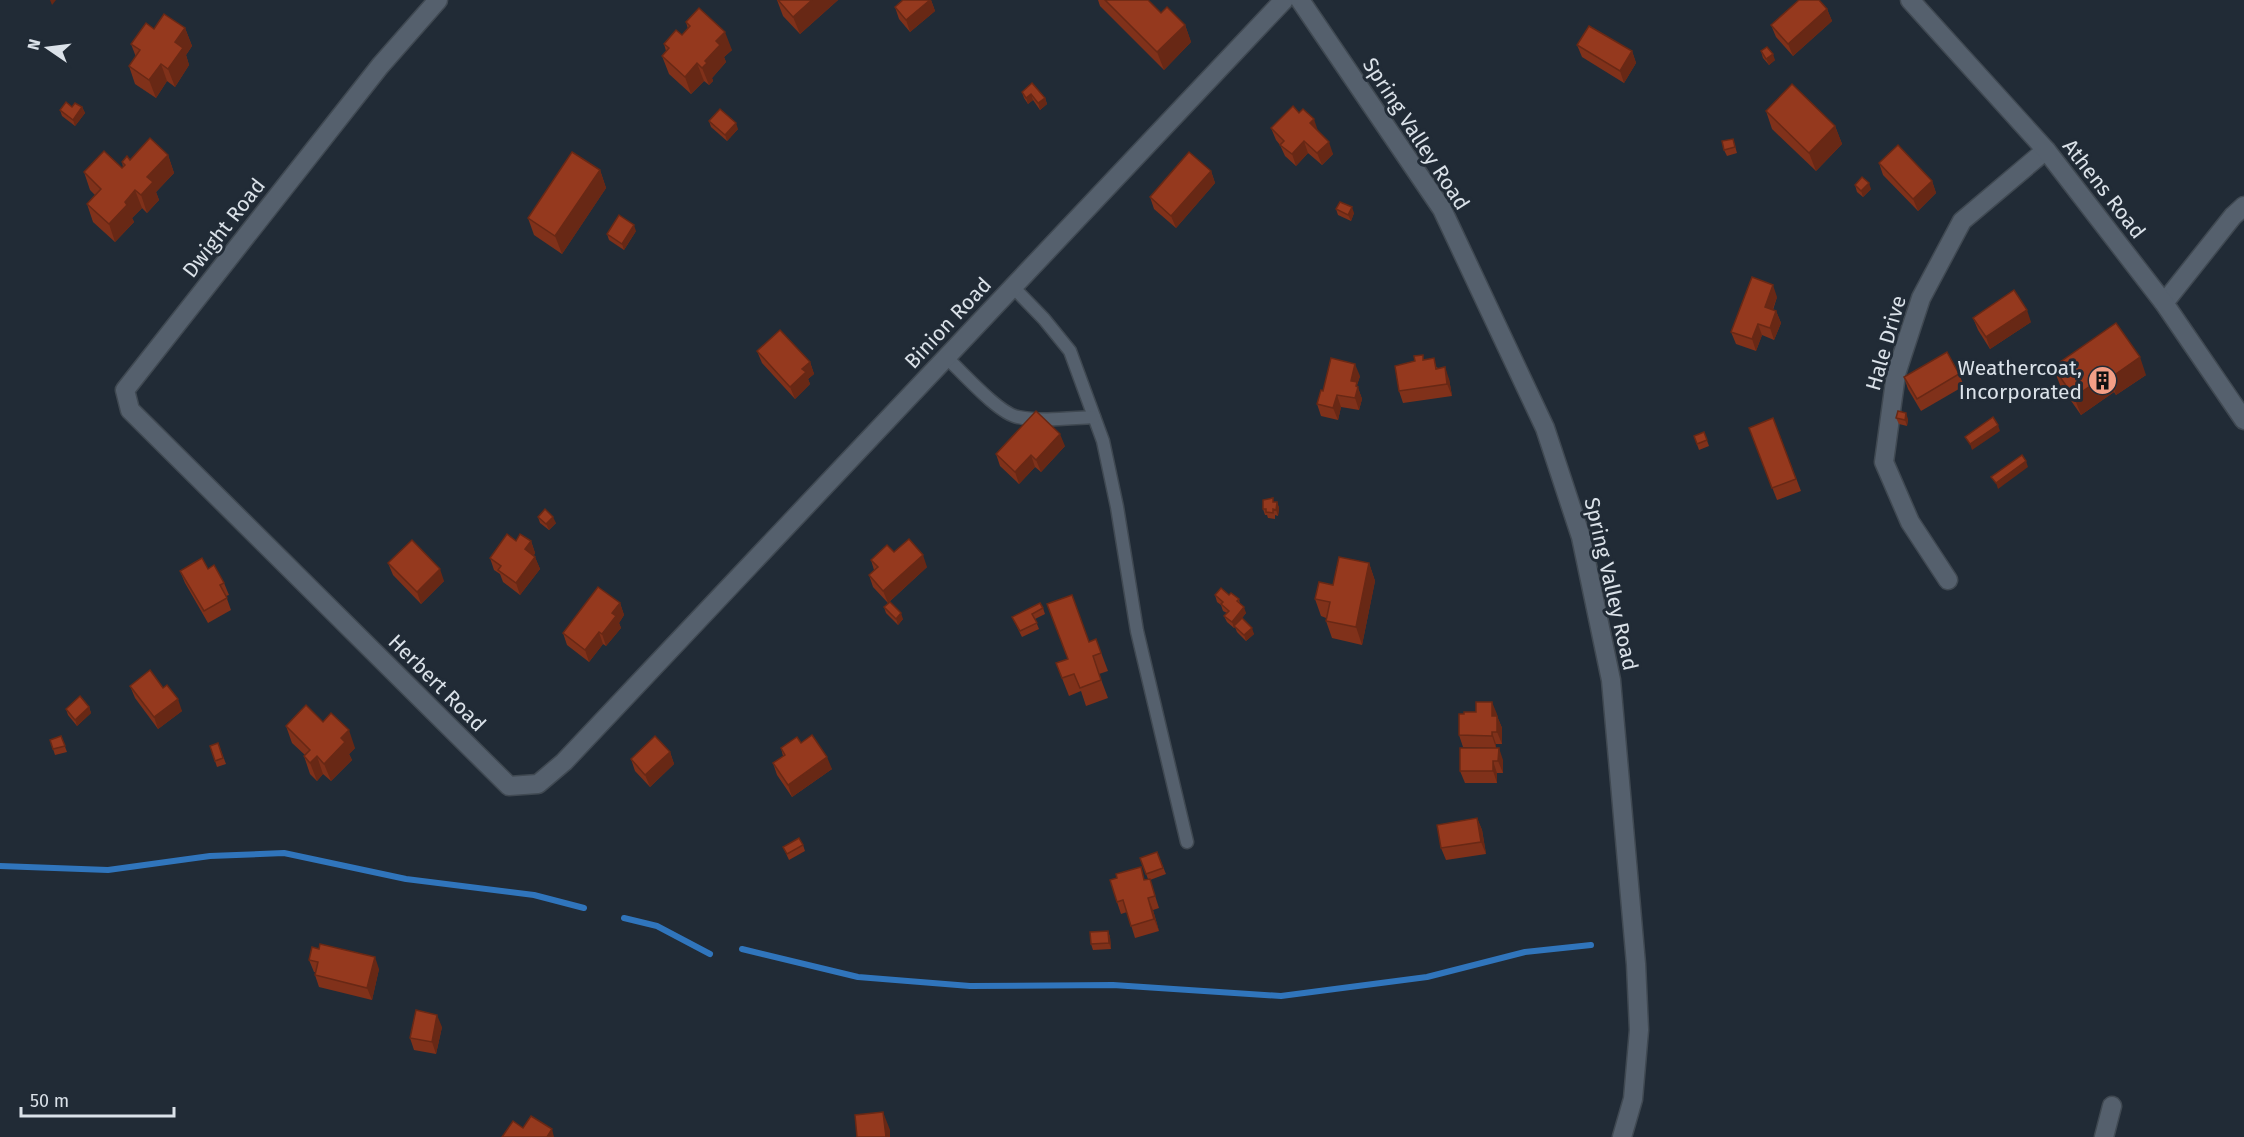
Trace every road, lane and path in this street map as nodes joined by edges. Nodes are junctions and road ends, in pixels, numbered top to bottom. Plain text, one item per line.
1 (438, 0) edge
2 (1284, 0) edge
3 (1300, 0) edge
4 (1910, 0) edge
5 (2046, 150) junction
6 (2244, 206) edge
7 (1013, 287) junction
8 (2164, 303) junction
9 (946, 357) junction
10 (1094, 417) junction
11 (2244, 420) edge
12 (204, 483) joint
13 (1948, 580) dead end
14 (645, 676) joint
15 (1187, 842) dead end
16 (2112, 1106) dead end
17 (1622, 1137) edge
18 (2104, 1137) edge

1 - 12 street, Dwight Road
2 - 7 street, Binion Road
3 - 17 street, Spring Valley Road
4 - 5 street, Athens Road
5 - 8 street, Athens Road
5 - 13 street, Hale Drive
6 - 8 street
7 - 9 street, Binion Road
7 - 10 lane
8 - 11 street, Athens Road
9 - 10 lane
9 - 14 street, Binion Road
10 - 15 lane
12 - 14 street, Herbert Road
16 - 18 street

